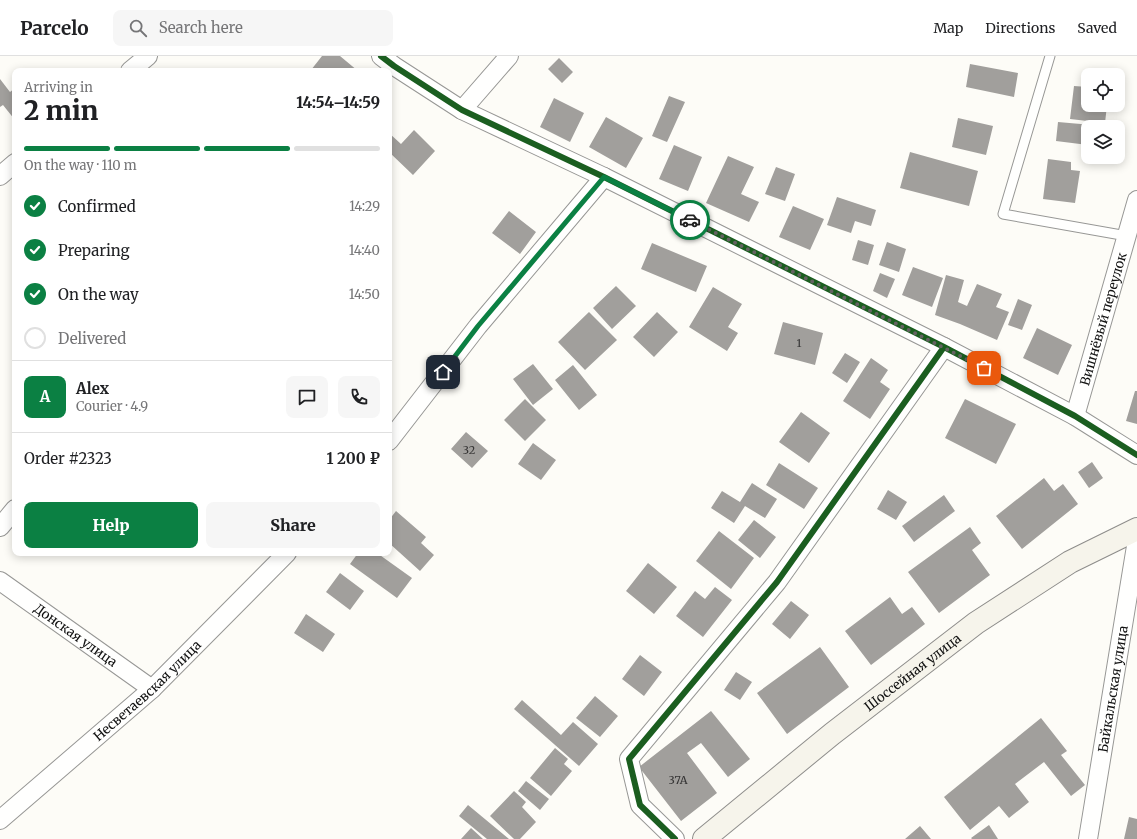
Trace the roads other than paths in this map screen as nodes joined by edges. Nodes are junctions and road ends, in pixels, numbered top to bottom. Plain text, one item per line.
1 (148, 56) edge
2 (509, 56) edge
3 (1050, 56) edge
4 (388, 64) edge
5 (134, 68) edge
6 (462, 110) junction
7 (604, 177) junction
8 (1137, 200) edge
9 (1127, 236) junction
10 (944, 347) junction
11 (1075, 416) junction
12 (392, 437) edge
13 (1137, 455) edge
14 (12, 513) edge
15 (0, 527) edge
16 (1137, 529) edge
17 (1137, 540) edge
18 (283, 556) edge
19 (0, 581) edge
20 (152, 689) junction
21 (0, 820) edge
22 (675, 839) edge
23 (704, 839) edge
24 (1088, 839) edge

1 - 5 street
2 - 6 street
3 - 9 lane
4 - 6 street
6 - 7 street
7 - 10 street
7 - 12 street
8 - 9 street, Вишнёвый переулок
9 - 11 street, Вишнёвый переулок
10 - 11 street
10 - 22 street
11 - 13 street
14 - 15 street
16 - 23 street, Шоссейная улица
17 - 24 street, Байкальская улица
18 - 20 street, Несветаевская улица
19 - 20 street, Донская улица
20 - 21 street, Несветаевская улица

